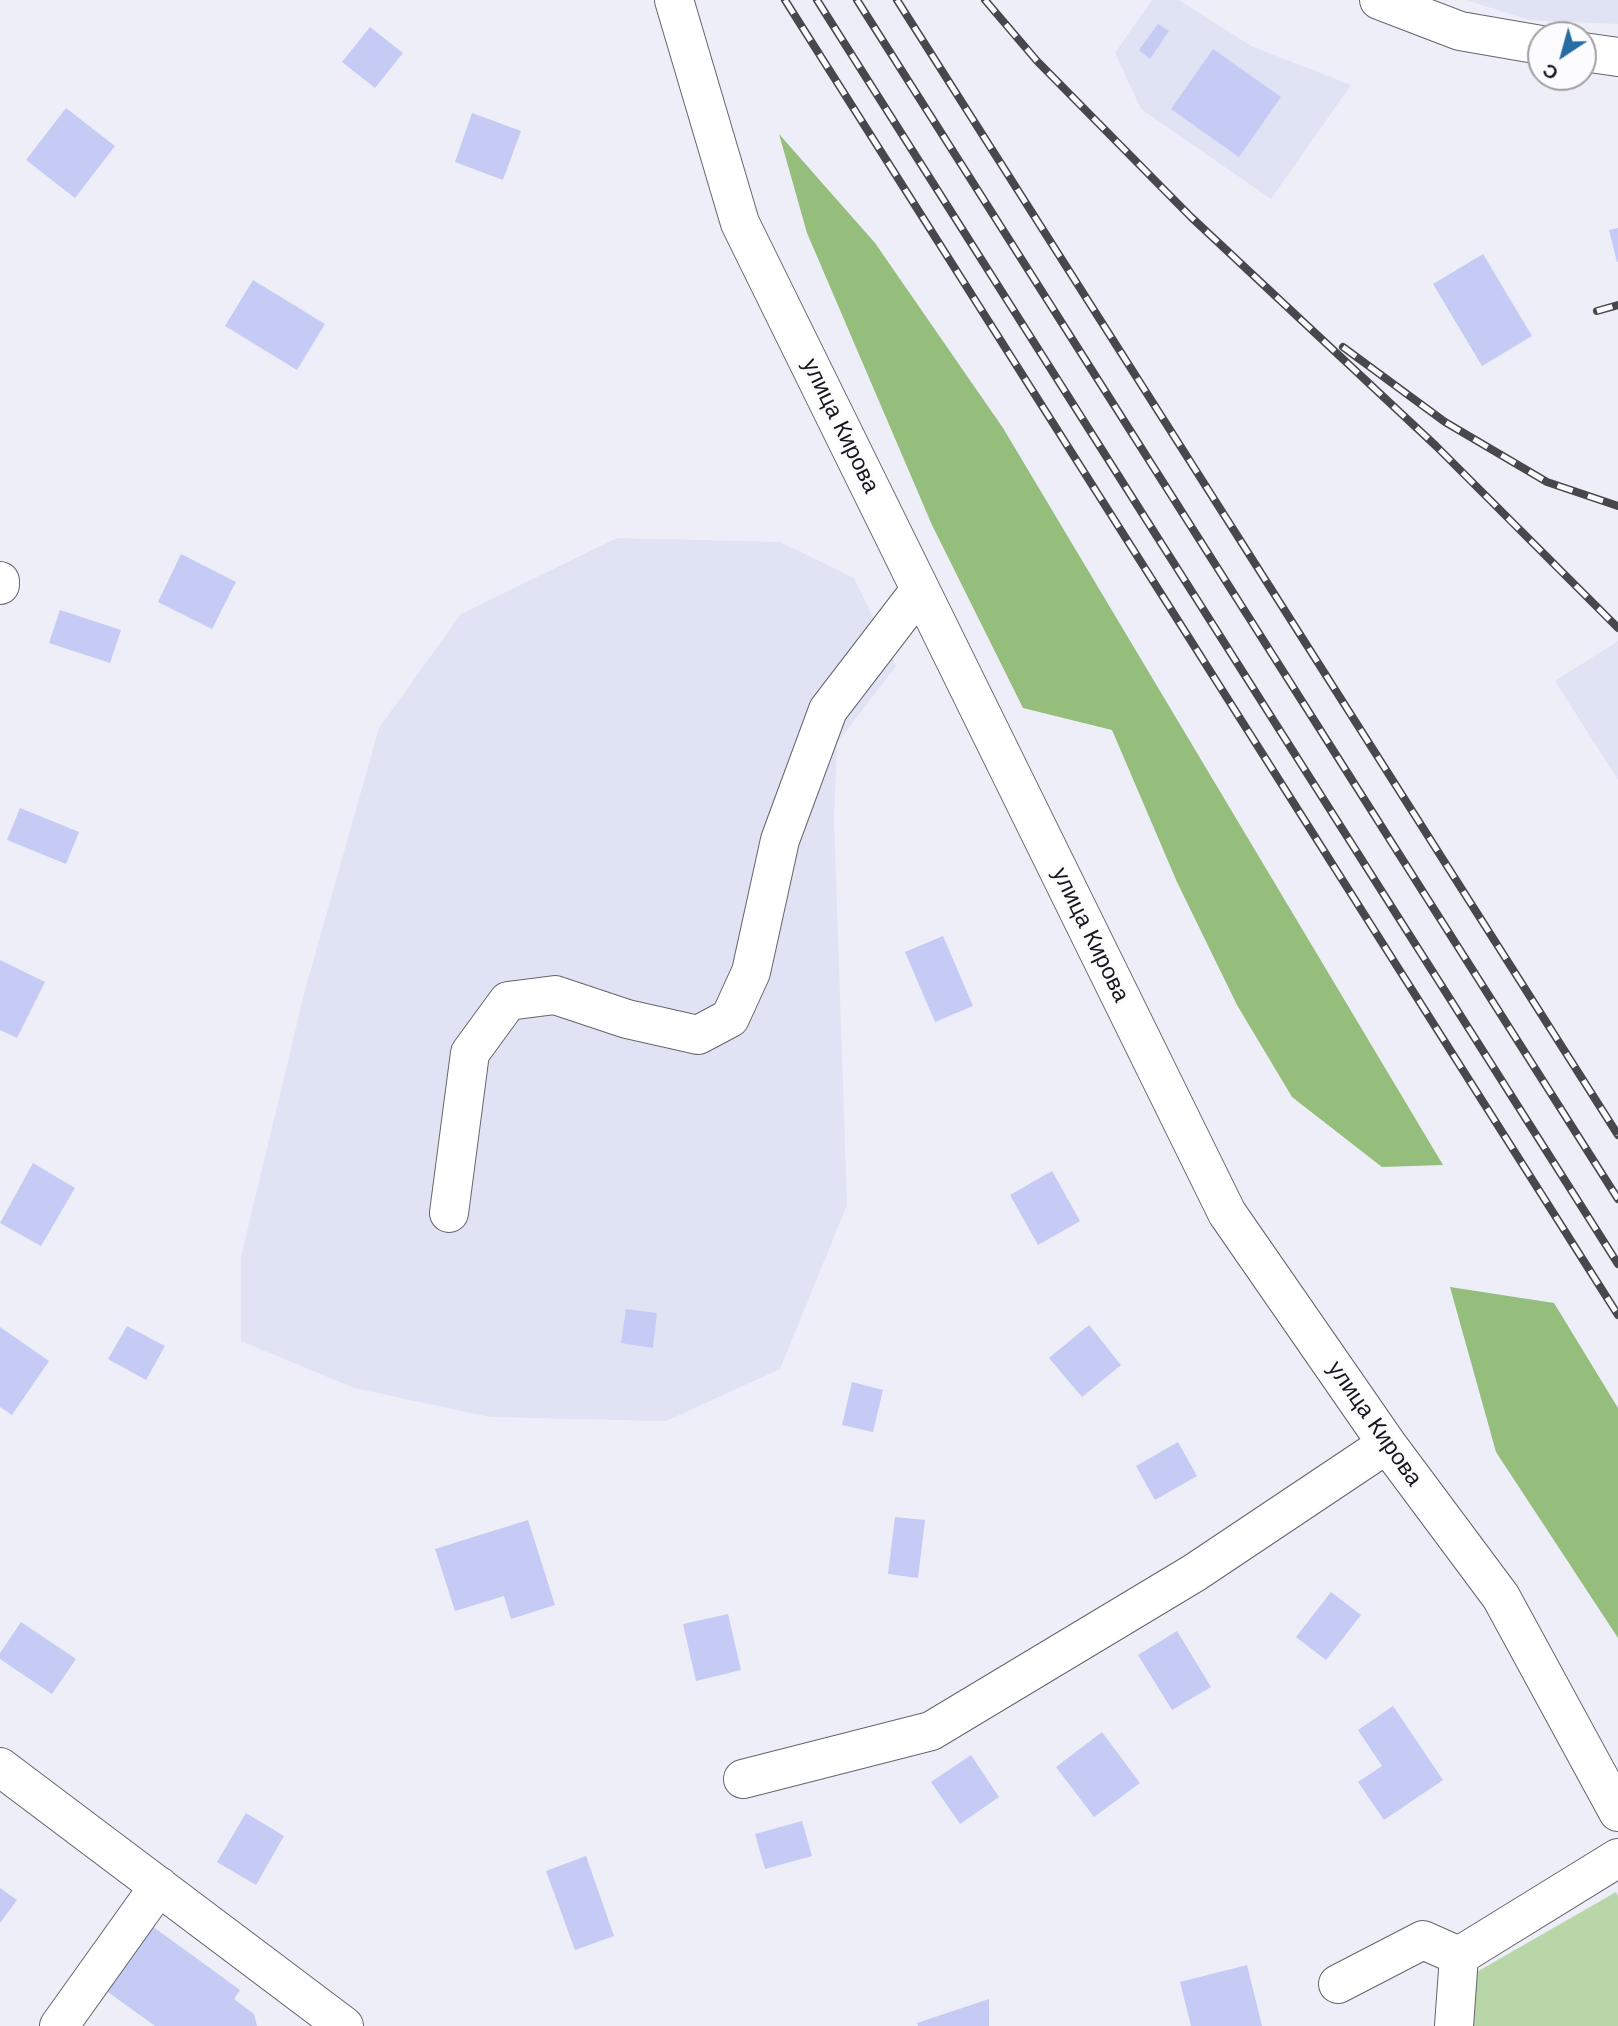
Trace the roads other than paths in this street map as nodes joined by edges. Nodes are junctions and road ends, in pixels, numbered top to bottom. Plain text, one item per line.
1 (674, 0) edge
2 (1379, 0) edge
3 (1527, 43) edge
4 (1597, 54) edge
5 (1618, 57) edge
6 (920, 590) junction
7 (449, 1213) dead end
8 (1387, 1444) junction
9 (0, 1767) edge
10 (743, 1779) dead end
11 (1618, 1812) edge
12 (1618, 1858) edge
13 (159, 1886) junction
14 (1460, 1956) junction
15 (1338, 1984) dead end
16 (59, 2026) edge
17 (344, 2026) edge
18 (1454, 2026) edge

1 - 6 street, улица Кирова
2 - 3 street
4 - 5 street
6 - 7 street
6 - 8 street, улица Кирова
8 - 10 street
8 - 11 street, улица Кирова
9 - 13 street
12 - 14 street
13 - 16 street
13 - 17 street
14 - 15 street
14 - 18 street

